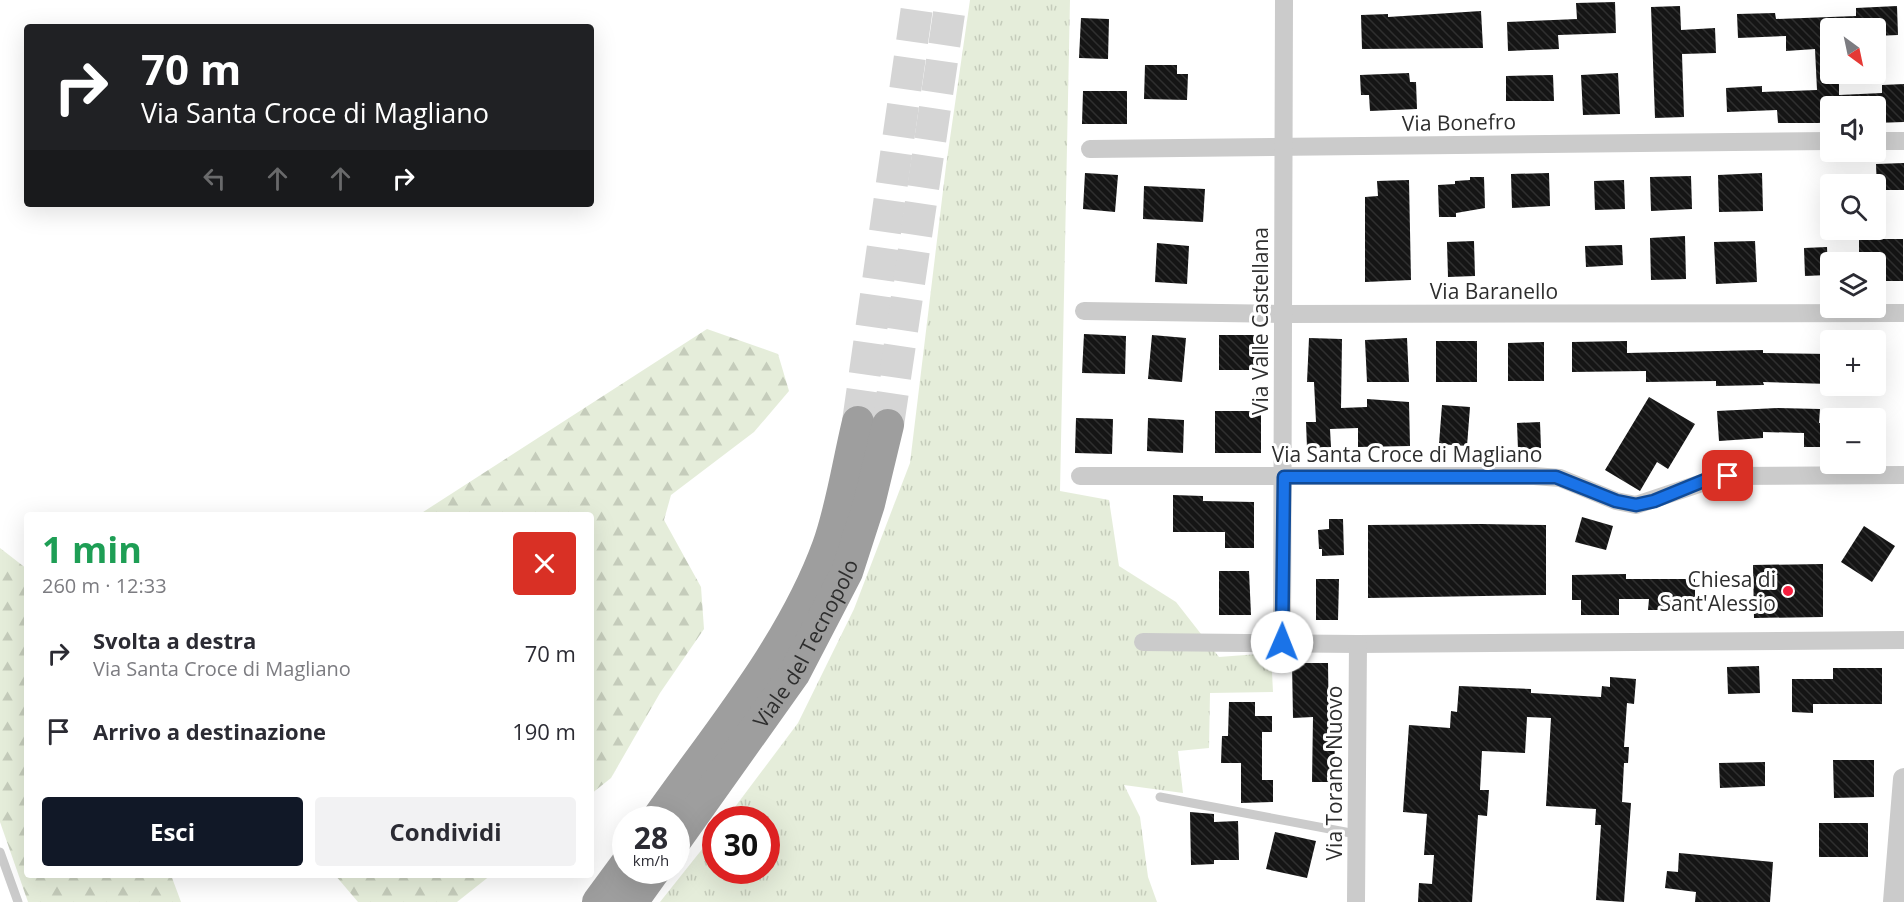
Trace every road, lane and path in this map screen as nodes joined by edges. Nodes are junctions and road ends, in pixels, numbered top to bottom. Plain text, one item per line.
1 (1284, 0) edge
2 (1820, 141) edge
3 (1886, 141) edge
4 (1904, 141) edge
5 (1284, 148) junction
6 (1090, 149) dead end
7 (1084, 311) dead end
8 (1904, 313) edge
9 (1281, 314) junction
10 (1080, 476) dead end
11 (1904, 476) edge
12 (1284, 477) junction
13 (1904, 640) edge
14 (1143, 642) dead end
15 (1282, 642) junction
16 (1358, 644) junction
17 (1904, 779) edge
18 (1160, 797) dead end
19 (666, 806) edge
20 (690, 820) edge
21 (1356, 834) junction
22 (0, 852) edge
23 (612, 883) edge
24 (645, 884) edge
25 (18, 902) edge
26 (598, 902) edge
27 (632, 902) edge
28 (1356, 902) edge
29 (1894, 902) edge

1 - 5 street, Via Valle Castellana
2 - 5 street, Via Bonefro
3 - 4 street
5 - 6 street, Via Bonefro
5 - 9 street, Via Valle Castellana
7 - 9 street, Via Baranello
8 - 9 street, Via Baranello
9 - 12 street, Via Valle Castellana
10 - 12 street, Via Santa Croce di Magliano
11 - 12 street, Via Santa Croce di Magliano
12 - 15 street, Via Valle Castellana
13 - 16 street
14 - 15 street
15 - 16 street
16 - 21 street, Via Torano Nuovo
17 - 29 street
18 - 21 lane
19 - 20 highway, Viale del Tecnopolo
21 - 28 street, Via Torano Nuovo
22 - 25 lane
23 - 26 highway
24 - 27 highway

